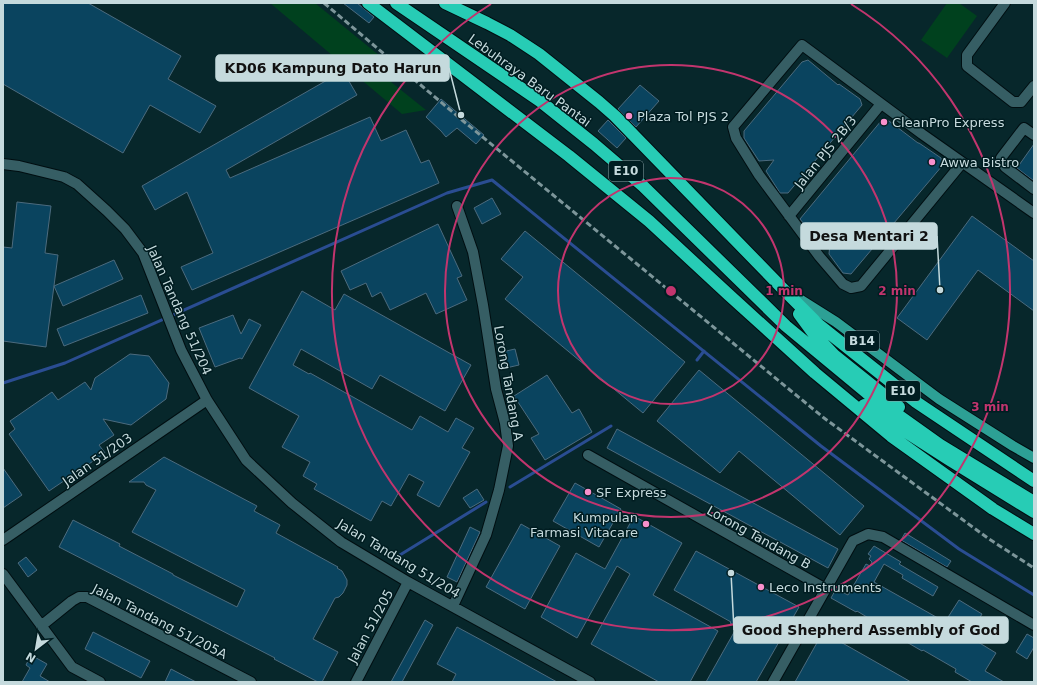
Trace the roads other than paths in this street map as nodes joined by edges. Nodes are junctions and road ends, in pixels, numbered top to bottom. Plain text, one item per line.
1 (368, 3) edge
2 (396, 3) edge
3 (445, 3) edge
4 (1005, 3) edge
5 (1034, 86) edge
6 (881, 104) junction
7 (1034, 135) edge
8 (962, 163) junction
9 (3, 164) edge
10 (1034, 189) edge
11 (457, 206) dead end
12 (1034, 213) edge
13 (789, 216) junction
14 (782, 288) junction
15 (815, 373) junction
16 (207, 400) junction
17 (588, 455) dead end
18 (1034, 458) edge
19 (1034, 481) edge
20 (1034, 493) edge
21 (1034, 502) edge
22 (1034, 512) edge
23 (1034, 534) edge
24 (3, 540) edge
25 (3, 574) edge
26 (408, 582) junction
27 (826, 589) junction
28 (453, 606) junction
29 (1034, 625) edge
30 (41, 626) junction
31 (100, 682) edge
32 (251, 682) edge
33 (356, 682) edge
34 (590, 682) edge
35 (773, 682) edge

1 - 15 highway
2 - 21 highway, Lebuhraya Baru Pantai / E10
3 - 14 highway, Lebuhraya Baru Pantai / E10
4 - 5 street
6 - 8 street
6 - 13 street, Jalan PJS 2B/3
6 - 13 street
7 - 10 street
8 - 12 street
8 - 13 street
9 - 16 street, Jalan Tandang 51/204
11 - 28 street, Lorong Tandang A
14 - 18 main road, B14
14 - 19 highway, Lebuhraya Baru Pantai / E10
14 - 20 highway
15 - 22 highway
15 - 23 highway
16 - 24 street, Jalan 51/203
16 - 26 street, Jalan Tandang 51/204
17 - 27 street, Lorong Tandang B
25 - 30 street
26 - 28 street, Jalan Tandang 51/204
26 - 33 street, Jalan 51/205
27 - 29 street
27 - 35 street
28 - 34 street, Jalan Tandang 51/204
30 - 31 street
30 - 32 street, Jalan Tandang 51/205A

